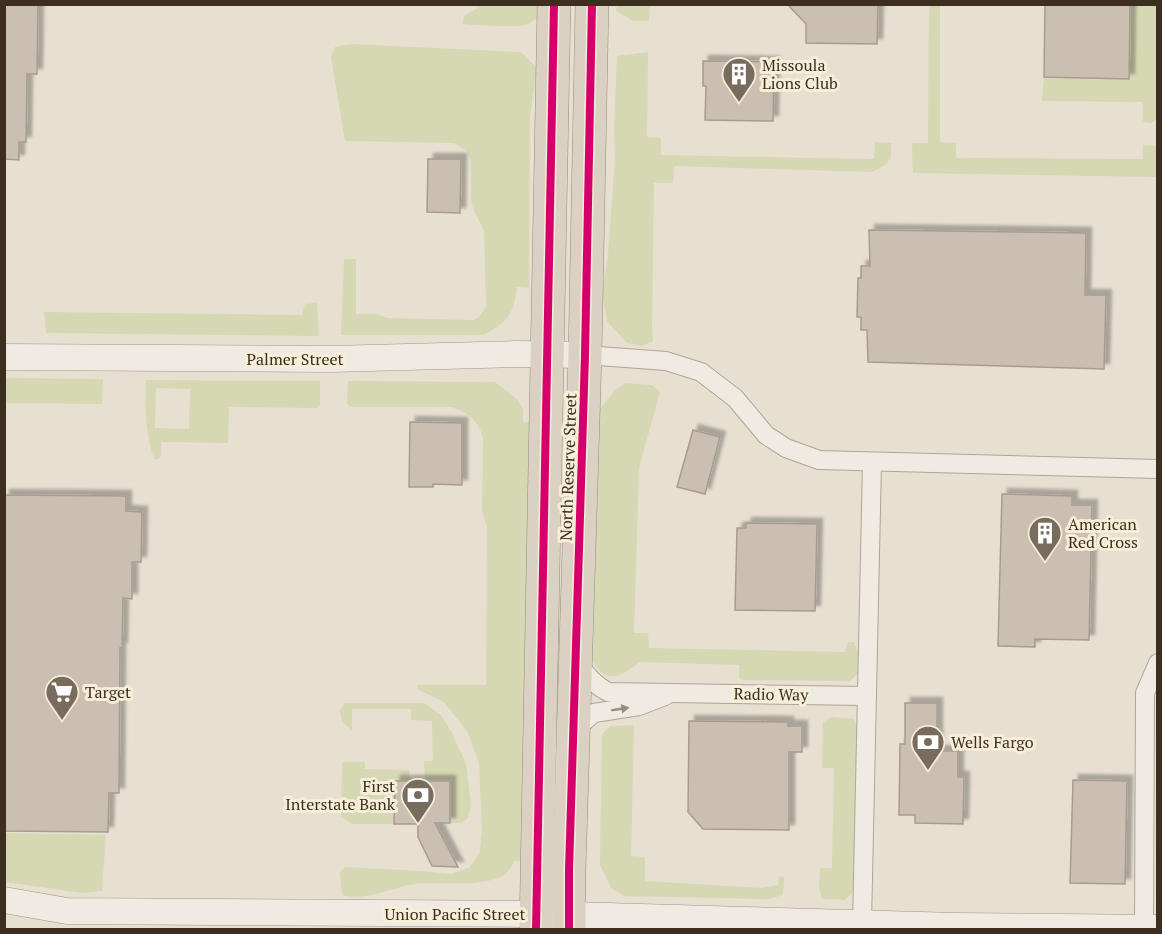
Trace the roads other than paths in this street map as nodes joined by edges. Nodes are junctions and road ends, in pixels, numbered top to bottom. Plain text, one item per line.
1 (554, 4) edge
2 (592, 4) edge
3 (609, 4) edge
4 (585, 274) junction
5 (547, 354) junction
6 (585, 355) junction
7 (4, 357) edge
8 (872, 462) junction
9 (1158, 469) edge
10 (576, 660) junction
11 (1158, 663) edge
12 (675, 692) junction
13 (867, 696) junction
14 (573, 736) junction
15 (4, 900) edge
16 (536, 922) edge
17 (569, 922) edge
18 (862, 924) junction
19 (956, 928) edge
20 (1151, 928) edge

1 - 5 highway, North Reserve Street
2 - 4 highway, North Reserve Street
3 - 4 highway
4 - 6 highway, North Reserve Street
5 - 6 street, Palmer Street
5 - 7 street, Palmer Street
5 - 16 highway, North Reserve Street
6 - 8 street
6 - 10 highway, North Reserve Street
8 - 9 street
8 - 13 street
10 - 12 street, Radio Way
10 - 14 highway, North Reserve Street
11 - 20 street
12 - 13 street, Radio Way
14 -> 12 street, Radio Way
13 - 18 street
14 - 17 highway, North Reserve Street
15 - 16 street, Union Pacific Street
16 - 17 street, Union Pacific Street
17 - 18 street, Union Pacific Street
18 - 19 street, Union Pacific Street
19 - 20 street, Union Pacific Street

